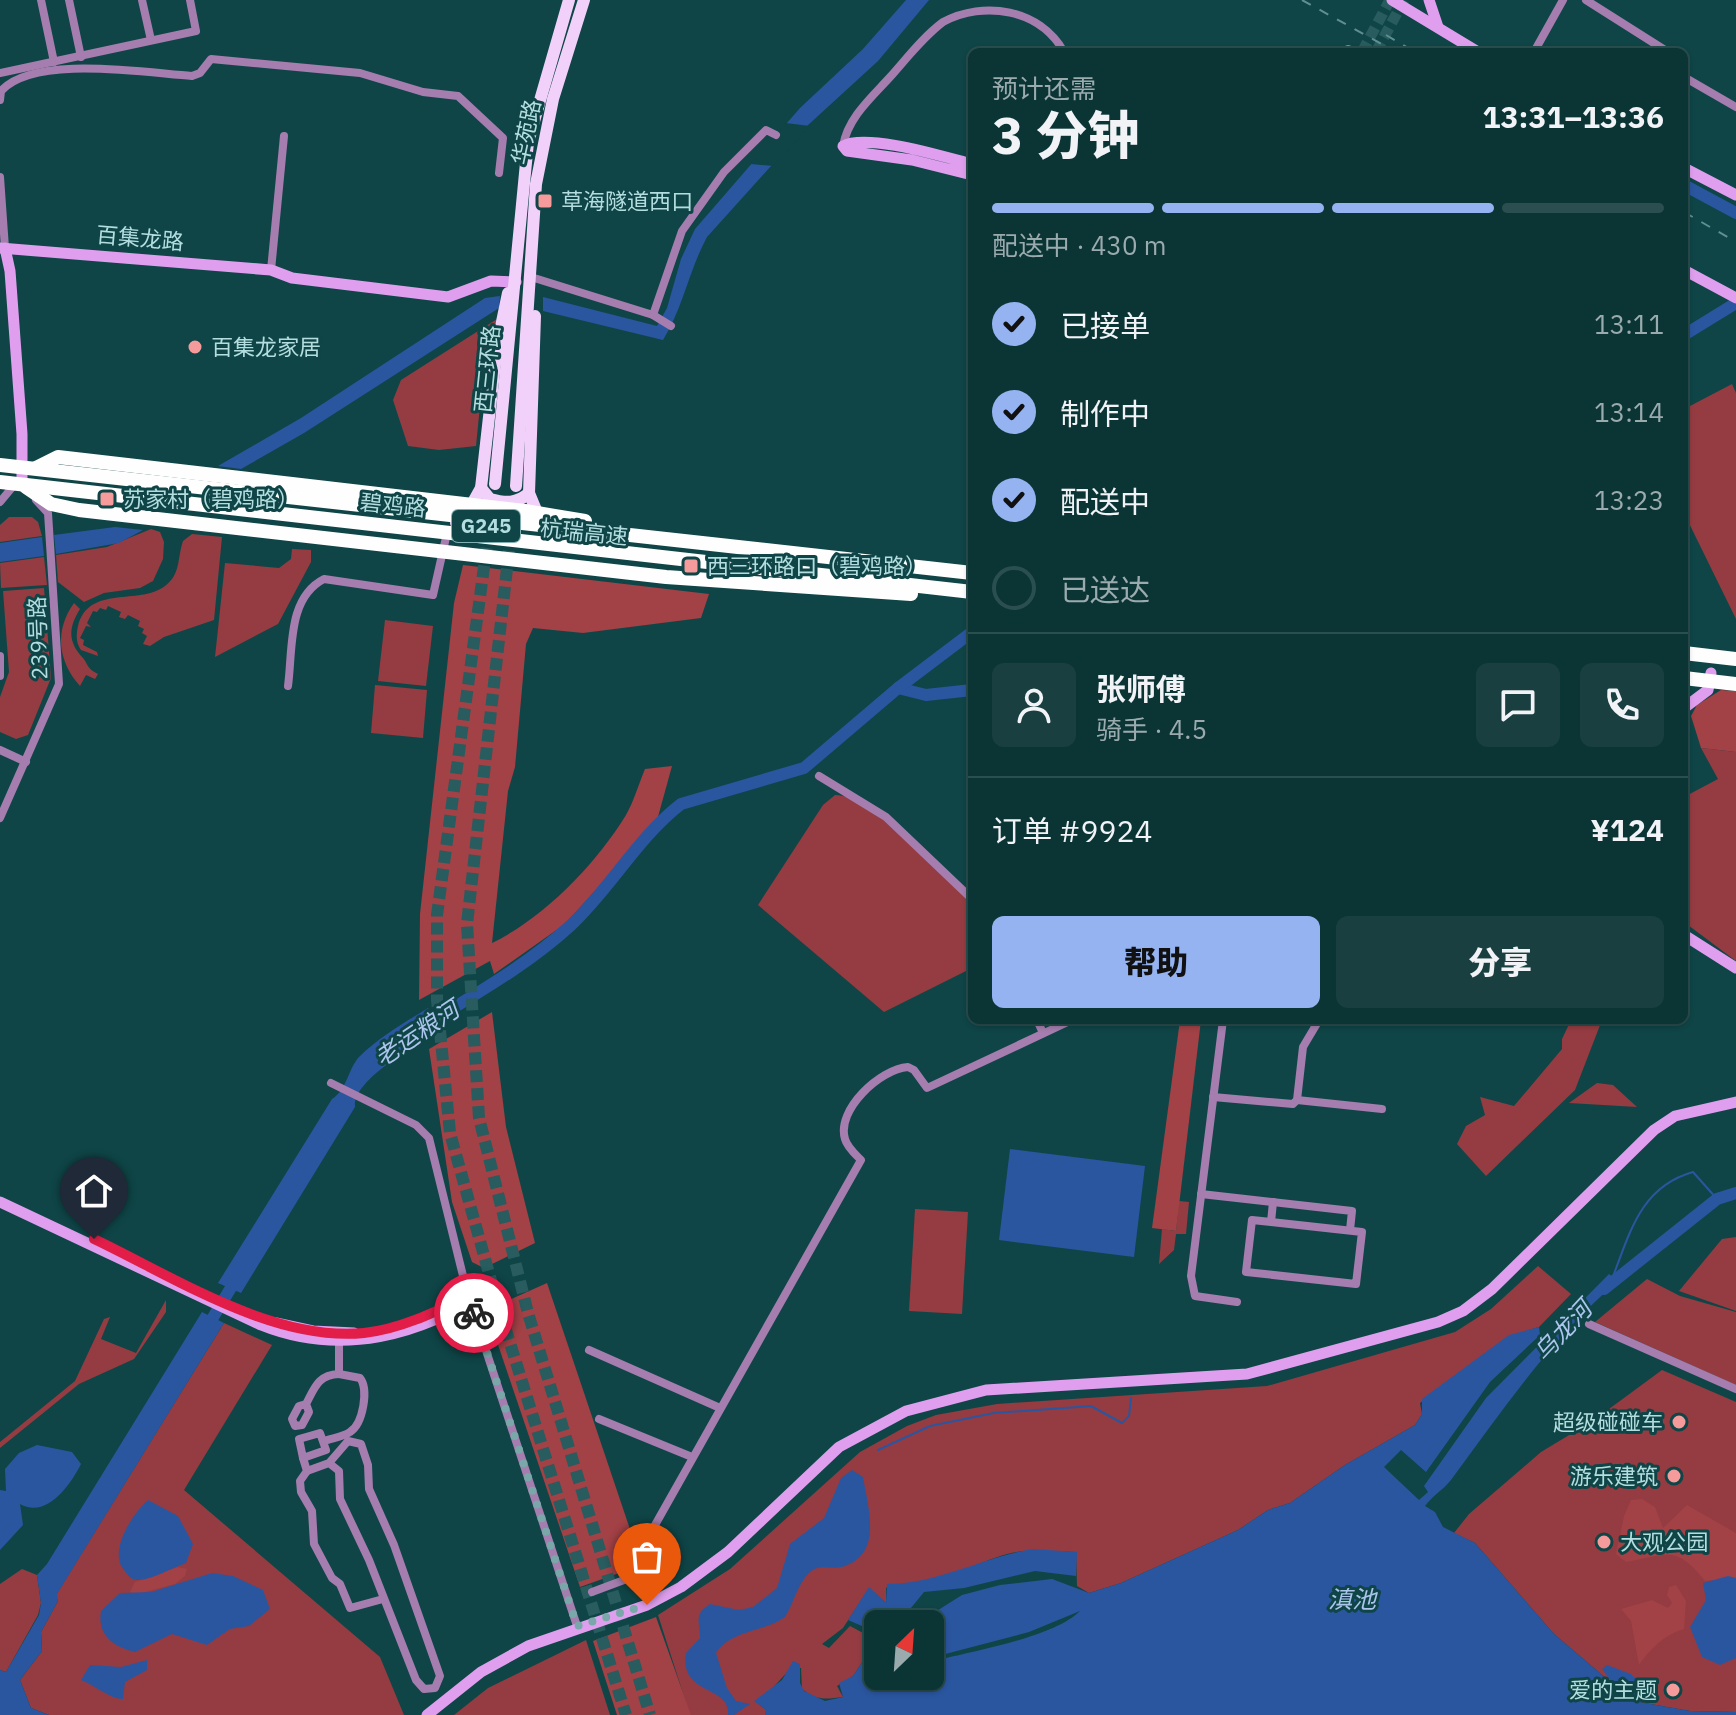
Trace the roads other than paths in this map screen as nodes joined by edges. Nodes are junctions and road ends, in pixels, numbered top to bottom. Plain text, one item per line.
1 (41, 0) edge
2 (69, 0) edge
3 (142, 0) edge
4 (190, 0) edge
5 (569, 0) edge
6 (584, 0) edge
7 (1392, 0) edge
8 (1426, 0) edge
9 (1563, 0) edge
10 (1586, 0) edge
11 (1416, 12) junction
12 (1440, 31) junction
13 (151, 40) junction
14 (1061, 48) edge
15 (1471, 48) edge
16 (1536, 48) edge
17 (1662, 48) edge
18 (81, 57) junction
19 (54, 62) junction
20 (0, 73) edge
21 (1688, 79) edge
22 (0, 100) edge
23 (1736, 107) edge
24 (776, 135) dead end
25 (284, 136) dead end
26 (843, 146) junction
27 (968, 163) edge
28 (1688, 170) edge
29 (499, 173) dead end
30 (968, 174) edge
31 (0, 177) edge
32 (1736, 195) edge
33 (3, 248) edge
34 (271, 270) junction
35 (1688, 272) edge
36 (531, 277) junction
37 (514, 282) junction
38 (1734, 297) edge
39 (655, 317) junction
40 (671, 326) dead end
41 (0, 465) edge
42 (0, 472) edge
43 (15, 480) edge
44 (495, 484) dead end
45 (516, 486) dead end
46 (481, 488) junction
47 (0, 489) edge
48 (529, 493) junction
49 (0, 502) edge
50 (452, 528) junction
51 (500, 532) junction
52 (555, 534) junction
53 (719, 545) junction
54 (968, 573) edge
55 (968, 580) edge
56 (968, 595) edge
57 (968, 596) edge
58 (968, 596) edge
59 (1688, 654) edge
60 (0, 656) edge
61 (1736, 659) edge
62 (1688, 671) edge
63 (0, 676) edge
64 (1736, 676) edge
65 (1708, 677) junction
66 (1688, 678) edge
67 (1736, 685) edge
68 (288, 686) dead end
69 (1688, 705) edge
70 (0, 750) edge
71 (26, 762) junction
72 (819, 776) dead end
73 (0, 818) edge
74 (968, 895) edge
75 (1688, 938) edge
76 (1736, 968) edge
77 (1039, 1024) edge
78 (1063, 1024) edge
79 (1222, 1024) edge
80 (1317, 1024) edge
81 (1043, 1033) junction
82 (331, 1083) dead end
83 (1213, 1097) junction
84 (1297, 1100) junction
85 (1736, 1102) edge
86 (1382, 1109) dead end
87 (1201, 1194) junction
88 (0, 1195) edge
89 (0, 1202) edge
90 (1273, 1202) junction
91 (1271, 1222) junction
92 (1350, 1230) junction
93 (202, 1294) junction
94 (469, 1299) junction
95 (1237, 1302) dead end
96 (1589, 1324) dead end
97 (339, 1337) junction
98 (589, 1350) dead end
99 (339, 1374) junction
100 (1736, 1389) edge
101 (306, 1404) dead end
102 (720, 1408) junction
103 (599, 1419) dead end
104 (324, 1441) junction
105 (692, 1457) junction
106 (303, 1458) junction
107 (329, 1463) junction
108 (307, 1471) junction
109 (592, 1592) dead end
110 (383, 1599) junction
111 (577, 1626) junction
112 (427, 1715) edge

1 - 19 street
2 - 18 street
3 - 13 street
4 - 13 street
5 - 37 main road, 华苑路
6 - 36 main road, 华苑路
7 - 11 street
8 - 11 street
8 - 12 street
9 - 16 street
10 - 17 street
11 - 12 street
12 - 15 street
13 - 18 street
14 - 26 street
18 - 19 street
19 - 20 street
21 - 23 street
22 - 29 street
24 - 39 street
25 - 34 street
26 - 27 street
26 - 30 street
28 - 32 street
31 - 33 street
33 - 34 street, 百集龙路
33 - 43 street
34 - 37 street, 百集龙路
35 - 38 street
36 - 39 street
36 - 45 main road, 西三环路
36 - 48 main road
37 - 44 main road, 西三环路
37 - 46 main road
39 - 40 street
41 - 53 highway, 杭瑞高速
42 - 43 highway, 碧鸡路 / G245
43 - 49 street
43 - 50 highway, 碧鸡路 / G245
43 - 53 highway
43 - 57 highway
43 - 71 street, 239号路
46 - 48 main road
46 - 50 main road
46 - 51 main road
47 - 58 highway, 杭瑞高速
48 - 51 main road
48 - 52 main road
50 - 51 highway, 碧鸡路 / G245
50 - 68 street
51 - 52 highway, 碧鸡路 / G245
51 - 56 highway, 碧鸡路 / G245
52 - 55 highway, 碧鸡路 / G245
53 - 54 highway, 杭瑞高速
59 - 61 highway
60 - 63 street
62 - 65 highway
64 - 65 highway
65 - 66 highway
65 - 67 highway
65 - 69 street
70 - 71 street
71 - 73 street, 239号路
72 - 74 street
75 - 76 street
77 - 81 street
78 - 81 street
79 - 83 street
80 - 84 street
81 - 102 street
82 - 94 street
83 - 84 street
83 - 87 street
84 - 86 street
85 - 111 street
87 - 90 street
87 - 95 street
88 - 93 street
89 - 93 street
90 - 91 street
90 - 92 street
91 - 92 street
91 - 92 street
93 - 97 street
94 - 97 street
94 - 111 street
96 - 100 street
97 - 99 street
98 - 102 street
99 - 101 street
99 - 104 street
102 - 105 street
103 - 105 street
104 - 106 street
104 - 106 street
105 - 109 street
106 - 108 street
107 - 108 street
107 - 110 street
107 - 110 street
108 - 110 street
111 - 112 street

